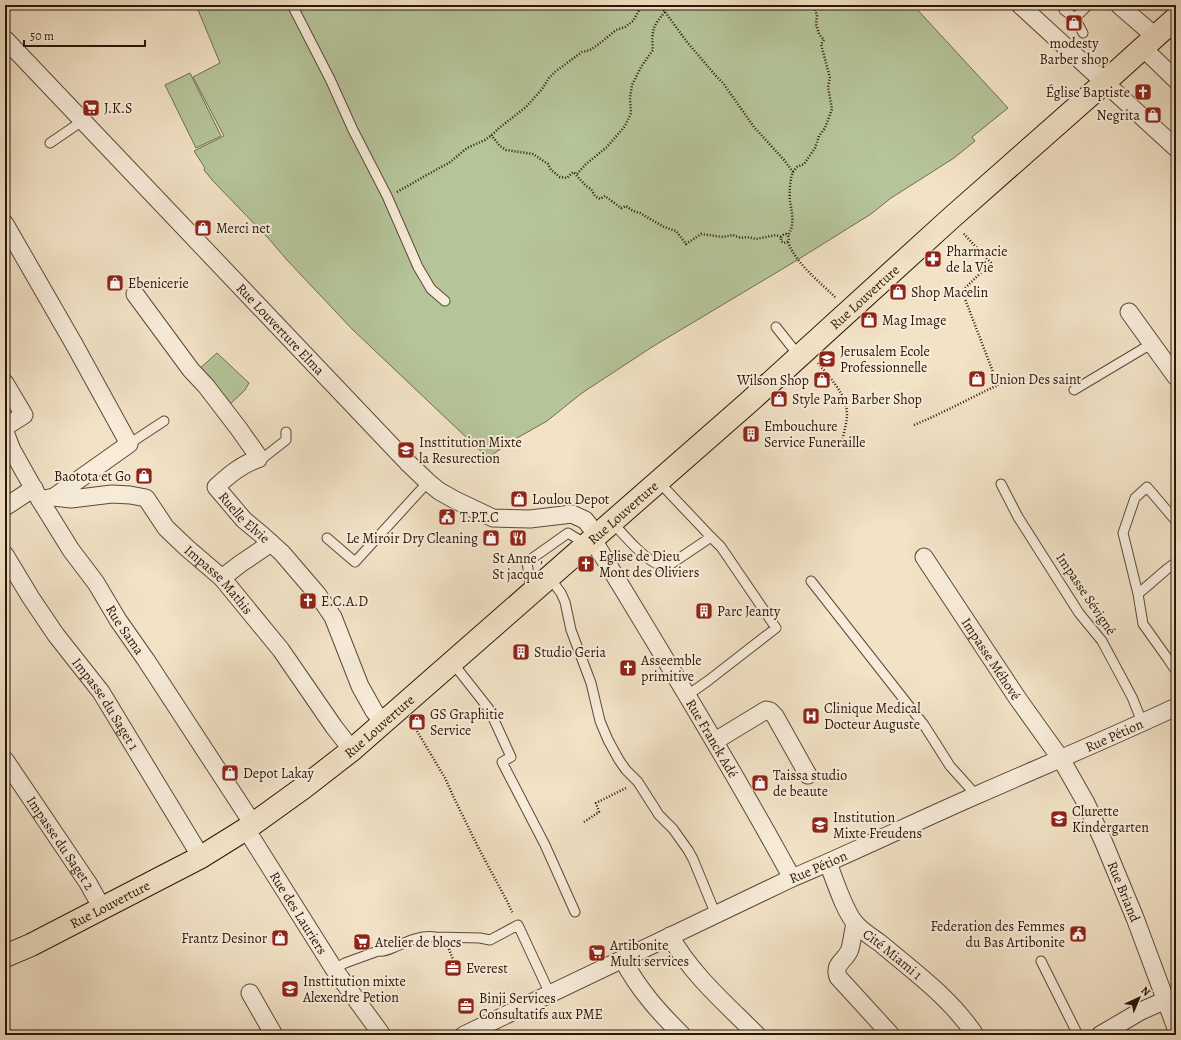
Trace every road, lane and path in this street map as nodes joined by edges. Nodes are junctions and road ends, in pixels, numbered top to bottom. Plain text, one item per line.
1 (292, 5) edge
2 (642, 5) edge
3 (660, 5) edge
4 (814, 5) edge
5 (1020, 5) edge
6 (1088, 5) edge
7 (1119, 5) edge
8 (1064, 10) dead end
9 (665, 12) junction
10 (1076, 18) junction
11 (1176, 18) edge
12 (1084, 33) dead end
13 (5, 39) edge
14 (1149, 42) junction
15 (1176, 80) edge
16 (1104, 83) junction
17 (82, 120) junction
18 (491, 135) junction
19 (50, 143) dead end
20 (1176, 148) edge
21 (793, 172) junction
22 (576, 175) junction
23 (387, 196) junction
24 (950, 219) junction
25 (5, 224) edge
26 (788, 235) junction
27 (781, 237) junction
28 (788, 242) junction
29 (135, 294) dead end
30 (445, 301) dead end
31 (849, 311) junction
32 (1129, 312) dead end
33 (776, 327) dead end
34 (1151, 344) junction
35 (803, 352) junction
36 (1176, 377) edge
37 (5, 383) edge
38 (1074, 390) dead end
39 (164, 421) dead end
40 (914, 425) dead end
41 (5, 427) edge
42 (5, 432) edge
43 (286, 432) dead end
44 (129, 444) junction
45 (841, 445) dead end
46 (258, 459) junction
47 (658, 481) junction
48 (428, 482) junction
49 (1001, 484) dead end
50 (42, 495) junction
51 (5, 507) edge
52 (1176, 520) edge
53 (711, 537) junction
54 (327, 538) dead end
55 (598, 541) junction
56 (271, 543) junction
57 (5, 556) edge
58 (924, 557) dead end
59 (1176, 562) edge
60 (222, 578) junction
61 (548, 578) junction
62 (811, 581) dead end
63 (531, 593) junction
64 (1138, 594) junction
65 (452, 662) junction
66 (1176, 671) edge
67 (688, 695) junction
68 (1176, 707) edge
69 (1142, 722) junction
70 (383, 723) junction
71 (416, 731) dead end
72 (715, 741) junction
73 (352, 750) junction
74 (1061, 759) junction
75 (5, 760) edge
76 (808, 775) dead end
77 (638, 782) junction
78 (976, 795) junction
79 (584, 822) dead end
80 (250, 826) junction
81 (201, 857) junction
82 (828, 863) junction
83 (792, 878) junction
84 (102, 908) junction
85 (575, 912) dead end
86 (716, 915) junction
87 (855, 924) junction
88 (518, 925) junction
89 (670, 936) junction
90 (445, 937) junction
91 (5, 956) edge
92 (623, 960) junction
93 (1041, 961) dead end
94 (334, 969) junction
95 (458, 973) dead end
96 (250, 993) dead end
97 (550, 994) junction
98 (1166, 1000) junction
99 (1176, 1028) edge
100 (274, 1035) edge
101 (382, 1035) edge
102 (464, 1035) edge
103 (682, 1035) edge
104 (757, 1035) edge
105 (891, 1035) edge
106 (975, 1035) edge
107 (1078, 1035) edge
108 (1100, 1035) edge

1 - 23 lane
2 - 18 path
3 - 9 path
4 - 21 path
5 - 16 street
6 - 10 lane
7 - 14 street
8 - 10 lane
9 - 21 path
9 - 22 path
10 - 12 lane
11 - 14 main road, Rue Louverture
13 - 17 street, Rue Louverture Elma
14 - 15 street
14 - 16 main road, Rue Louverture
16 - 20 street
16 - 24 main road, Rue Louverture
17 - 19 lane
17 - 48 street, Rue Louverture Elma
18 - 22 path
18 - 23 path
21 - 26 path
22 - 27 path
23 - 30 lane
24 - 31 main road, Rue Louverture
24 - 40 path
25 - 44 street
26 - 27 path
26 - 28 path
27 - 28 path
28 - 31 path
29 - 46 street
31 - 35 main road, Rue Louverture
32 - 34 street
33 - 35 lane
34 - 36 street
34 - 38 lane
35 - 45 path
35 - 47 main road, Rue Louverture
37 - 41 street
39 - 44 lane
42 - 50 street, Rue Sama
43 - 46 lane
44 - 50 street
46 - 56 street, Ruelle Elvie
47 - 53 lane
47 - 55 main road, Rue Louverture
48 - 54 lane
48 - 55 street, Rue Louverture Elma
49 - 69 lane, Impasse Sévigné
50 - 51 street
50 - 60 street, Impasse Mathis
50 - 80 street, Rue Sama
52 - 64 lane
53 - 55 lane
53 - 67 lane
55 - 61 main road, Rue Louverture
55 - 63 lane
55 - 67 street, Rue Franck Adé
56 - 60 street
56 - 70 street, Ruelle Elvie
57 - 81 street, Impasse du Saget 1
58 - 74 street, Impasse Méhové
59 - 64 lane
60 - 73 street, Impasse Mathis
61 - 63 main road, Rue Louverture
61 - 77 lane
62 - 78 lane
63 - 65 main road, Rue Louverture
64 - 66 lane
65 - 70 main road, Rue Louverture
65 - 85 lane
67 - 72 street, Rue Franck Adé
68 - 69 street, Rue Pétion
69 - 74 street, Rue Pétion
70 - 73 main road, Rue Louverture
71 - 88 path
72 - 76 street
72 - 83 street, Rue Franck Adé
73 - 80 main road, Rue Louverture
74 - 78 street, Rue Pétion
74 - 98 street, Rue Briand
75 - 84 street, Impasse du Saget 2
77 - 79 path
77 - 86 lane
78 - 82 street, Rue Pétion
80 - 81 main road, Rue Louverture
80 - 94 street, Rue des Lauriers
81 - 84 main road, Rue Louverture
82 - 83 street, Rue Pétion
82 - 87 street, Cité Miami 1
83 - 86 street, Rue Pétion
84 - 91 main road, Rue Louverture
86 - 89 street, Rue Pétion
87 - 105 street
87 - 106 street, Cité Miami 1
88 - 90 lane
88 - 97 lane
89 - 92 street, Rue Pétion
89 - 104 street
90 - 94 lane
90 - 95 path
92 - 97 street, Rue Pétion
92 - 103 street
93 - 107 lane
94 - 101 street, Rue des Lauriers
96 - 100 street
97 - 102 street, Rue Pétion
98 - 99 street, Rue Briand
98 - 108 street

